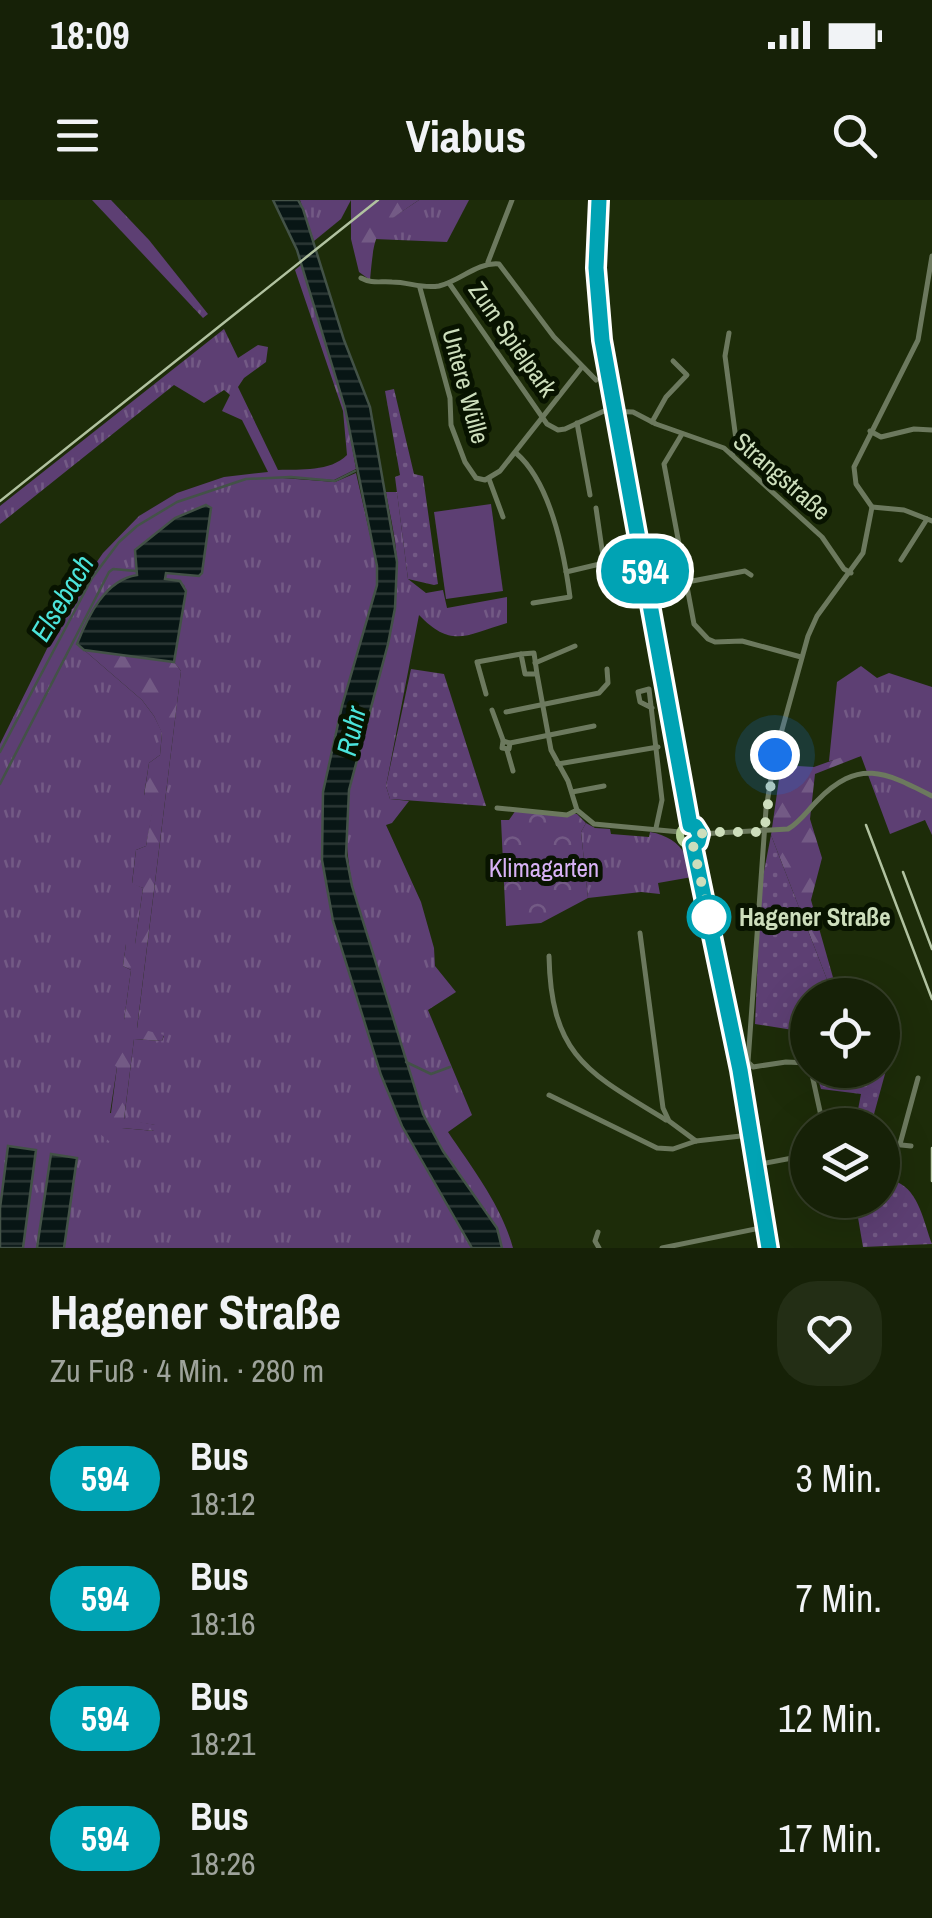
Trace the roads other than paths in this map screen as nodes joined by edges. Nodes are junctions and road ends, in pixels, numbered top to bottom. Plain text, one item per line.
1 (512, 200) edge
2 (599, 200) edge
3 (932, 256) edge
4 (488, 264) junction
5 (360, 278) dead end
6 (449, 283) junction
7 (420, 288) junction
8 (729, 333) dead end
9 (673, 362) dead end
10 (582, 367) junction
11 (596, 380) dead end
12 (616, 411) junction
13 (544, 418) junction
14 (652, 422) junction
15 (577, 423) junction
16 (932, 430) edge
17 (870, 431) junction
18 (682, 434) junction
19 (516, 453) junction
20 (732, 455) junction
21 (490, 479) junction
22 (590, 495) dead end
23 (872, 506) junction
24 (596, 508) dead end
25 (503, 517) dead end
26 (930, 520) edge
27 (901, 560) dead end
28 (604, 564) junction
29 (566, 572) junction
30 (851, 573) junction
31 (751, 575) dead end
32 (686, 582) junction
33 (610, 596) dead end
34 (533, 603) dead end
35 (575, 646) dead end
36 (522, 654) junction
37 (801, 657) junction
38 (535, 663) junction
39 (607, 670) dead end
40 (537, 674) junction
41 (486, 694) dead end
42 (543, 705) junction
43 (652, 708) dead end
44 (492, 710) dead end
45 (506, 712) dead end
46 (594, 726) dead end
47 (547, 735) junction
48 (507, 744) junction
49 (658, 747) junction
50 (558, 764) junction
51 (513, 771) dead end
52 (604, 786) dead end
53 (572, 792) junction
54 (932, 796) edge
55 (498, 808) dead end
56 (577, 810) junction
57 (690, 825) junction
58 (656, 828) junction
59 (680, 832) junction
60 (764, 832) junction
61 (700, 834) junction
62 (693, 845) junction
63 (640, 933) dead end
64 (549, 956) dead end
65 (790, 1062) edge
66 (918, 1078) dead end
67 (550, 1095) dead end
68 (668, 1121) junction
69 (750, 1135) junction
70 (696, 1142) junction
71 (900, 1144) joint
72 (911, 1146) dead end
73 (790, 1159) edge
74 (754, 1165) junction
75 (766, 1227) junction
76 (598, 1232) dead end
77 (598, 1248) edge
78 (662, 1248) edge
79 (769, 1248) edge

1 - 4 street
2 - 12 main road
3 - 17 street
4 - 6 street
4 - 10 street
5 - 7 street
6 - 7 street
6 - 13 street, Zum Spielpark
7 - 21 street, Untere Wülle
8 - 20 street
9 - 14 street
10 - 11 street
10 - 13 street, Untere Wülle
12 - 14 street, Strangstraße
12 - 15 street
12 - 57 main road
13 - 15 street
13 - 19 street, Untere Wülle
14 - 18 street, Strangstraße
15 - 22 street
16 - 17 street
17 - 23 street
18 - 20 street, Strangstraße
18 - 32 street
19 - 21 street, Untere Wülle
19 - 29 street
20 - 30 street, Strangstraße
21 - 25 street, Untere Wülle
23 - 26 street
23 - 30 street
24 - 28 street
26 - 27 street
28 - 29 street
28 - 33 street
29 - 34 street
30 - 37 street
31 - 32 street
32 - 37 street
35 - 38 street
36 - 38 street
36 - 40 street
36 - 41 street
37 - 60 street
38 - 40 street
39 - 42 street
40 - 42 street
42 - 45 street
42 - 47 street
43 - 49 street
44 - 48 street
46 - 47 street
47 - 48 street
47 - 50 street
48 - 51 street
49 - 50 street
49 - 58 street
50 - 53 street
52 - 53 street
53 - 56 street
54 - 60 street
55 - 56 street
56 - 58 street
57 - 59 main road
57 - 61 main road
58 - 59 street
59 - 62 main road
60 - 61 street
60 - 65 street
61 - 62 main road
62 - 69 main road
63 - 68 street
64 - 68 street
66 - 71 street
67 - 70 street
68 - 70 street
69 - 70 street
69 - 74 main road
71 - 72 street
73 - 74 street
74 - 75 main road
75 - 78 street
75 - 79 main road
76 - 77 street

